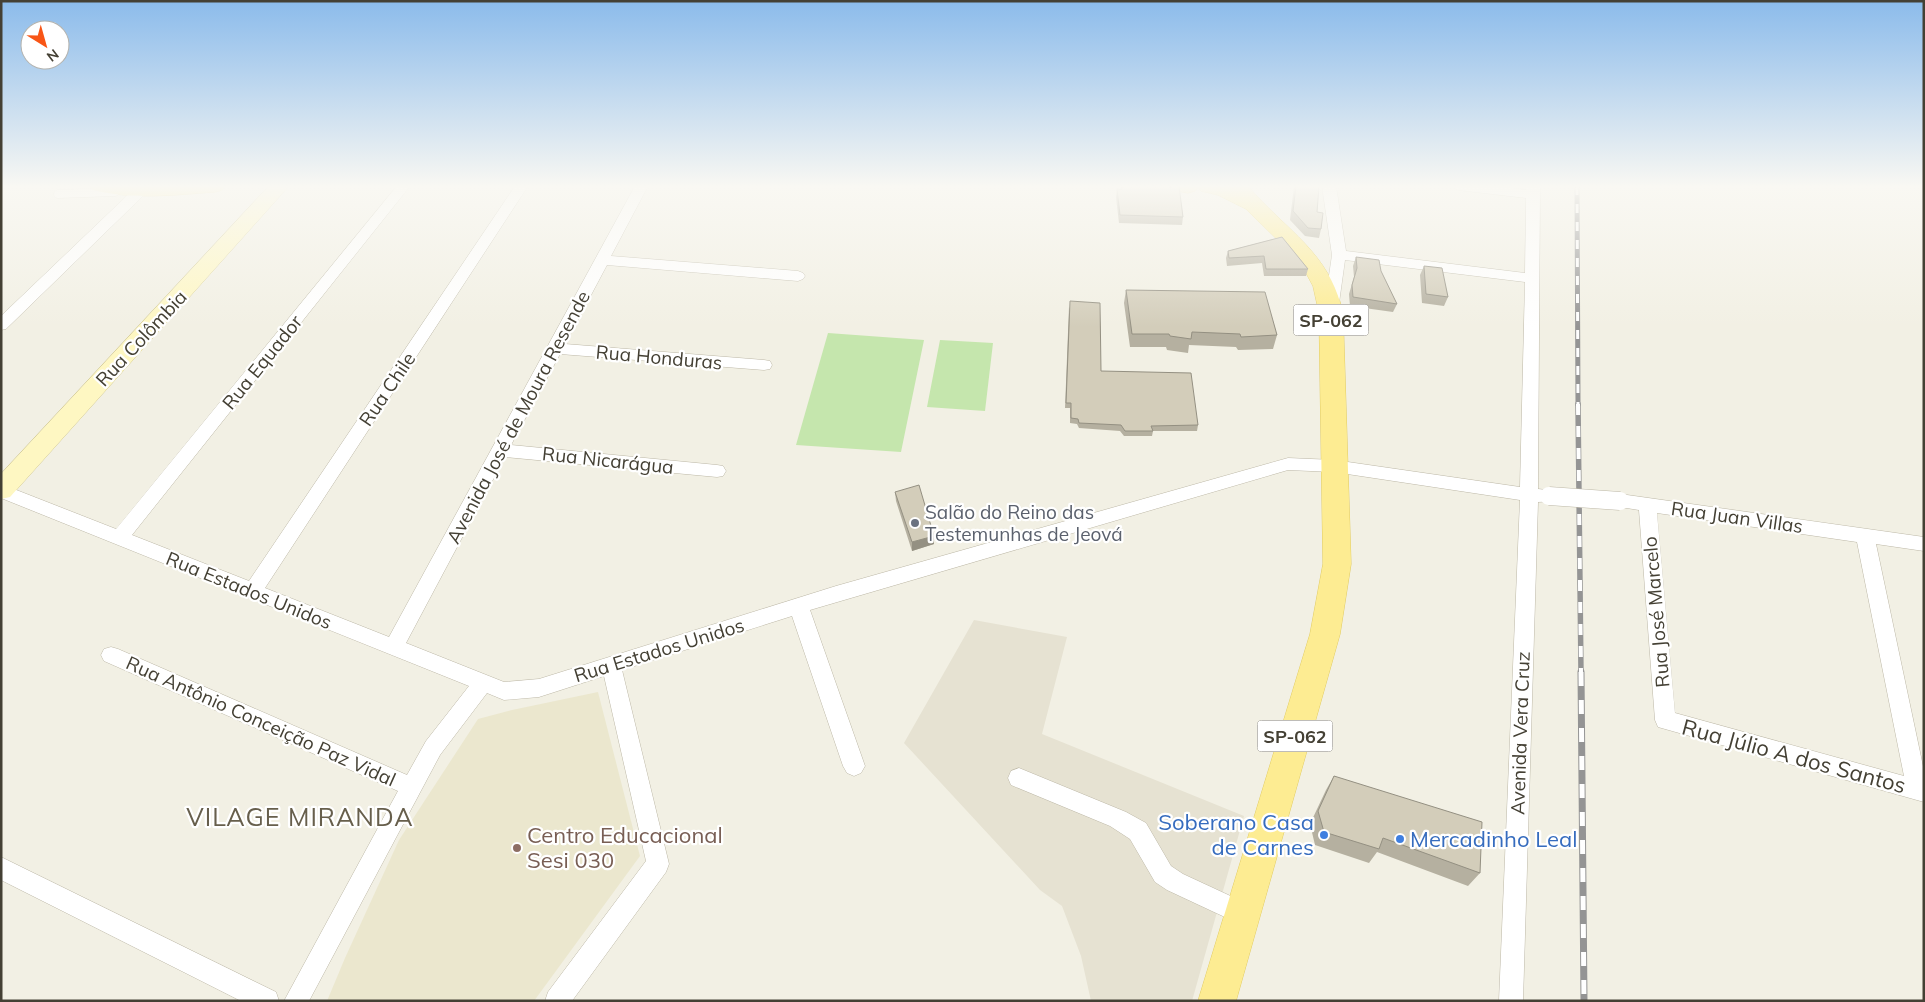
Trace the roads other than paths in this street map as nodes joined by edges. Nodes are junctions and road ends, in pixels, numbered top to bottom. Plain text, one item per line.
1 (98, 233) edge
2 (237, 233) edge
3 (366, 233) edge
4 (491, 233) edge
5 (617, 233) edge
6 (1281, 233) edge
7 (1336, 233) edge
8 (1532, 233) edge
9 (1339, 255) junction
10 (602, 260) junction
11 (798, 276) dead end
12 (1531, 278) junction
13 (1331, 313) junction
14 (1, 325) edge
15 (555, 348) junction
16 (764, 365) dead end
17 (500, 450) junction
18 (1334, 466) junction
19 (716, 471) dead end
20 (1, 490) edge
21 (1539, 496) junction
22 (1647, 504) junction
23 (1865, 536) junction
24 (120, 538) junction
25 (1924, 544) edge
26 (252, 592) junction
27 (799, 607) junction
28 (393, 648) junction
29 (111, 655) dead end
30 (611, 665) junction
31 (483, 683) junction
32 (1665, 720) joint
33 (854, 766) dead end
34 (1018, 778) dead end
35 (412, 787) junction
36 (1920, 791) edge
37 (1, 868) edge
38 (1244, 914) junction
39 (267, 1001) edge
40 (296, 1001) edge
41 (558, 1001) edge
42 (1217, 1001) edge
43 (1511, 1001) edge

1 - 14 street
2 - 20 street, Rua Colômbia
3 - 24 street, Rua Equador
4 - 26 street, Rua Chile
5 - 10 street, Avenida José de Moura Resende
6 - 13 main road, SP-062
7 - 9 street
8 - 12 street, Avenida Vera Cruz
9 - 12 street
9 - 13 street
10 - 11 street
10 - 15 street, Avenida José de Moura Resende
12 - 21 street, Avenida Vera Cruz
13 - 18 main road, SP-062
15 - 16 street, Rua Honduras
15 - 17 street, Avenida José de Moura Resende
17 - 19 street, Rua Nicarágua
17 - 28 street, Avenida José de Moura Resende
18 - 21 street, Rua Estados Unidos
18 - 27 street, Rua Estados Unidos
18 - 38 main road, SP-062
20 - 24 street, Rua Estados Unidos
21 - 22 street, Rua Juan Villas, bridge
21 - 43 street, Avenida Vera Cruz
22 - 23 street, Rua Juan Villas
22 - 32 street, Rua José Marcelo
23 - 25 street, Rua Juan Villas
23 - 36 street
24 - 26 street, Rua Estados Unidos
26 - 28 street, Rua Estados Unidos
27 - 30 street, Rua Estados Unidos
27 - 33 street
28 - 31 street, Rua Estados Unidos
29 - 35 street, Rua Antônio Conceição Paz Vidal
30 - 31 street, Rua Estados Unidos
30 - 41 street
31 - 35 street
32 - 36 street, Rua Júlio A dos Santos
34 - 38 street
35 - 40 street
37 - 39 street
38 - 42 main road, SP-062

